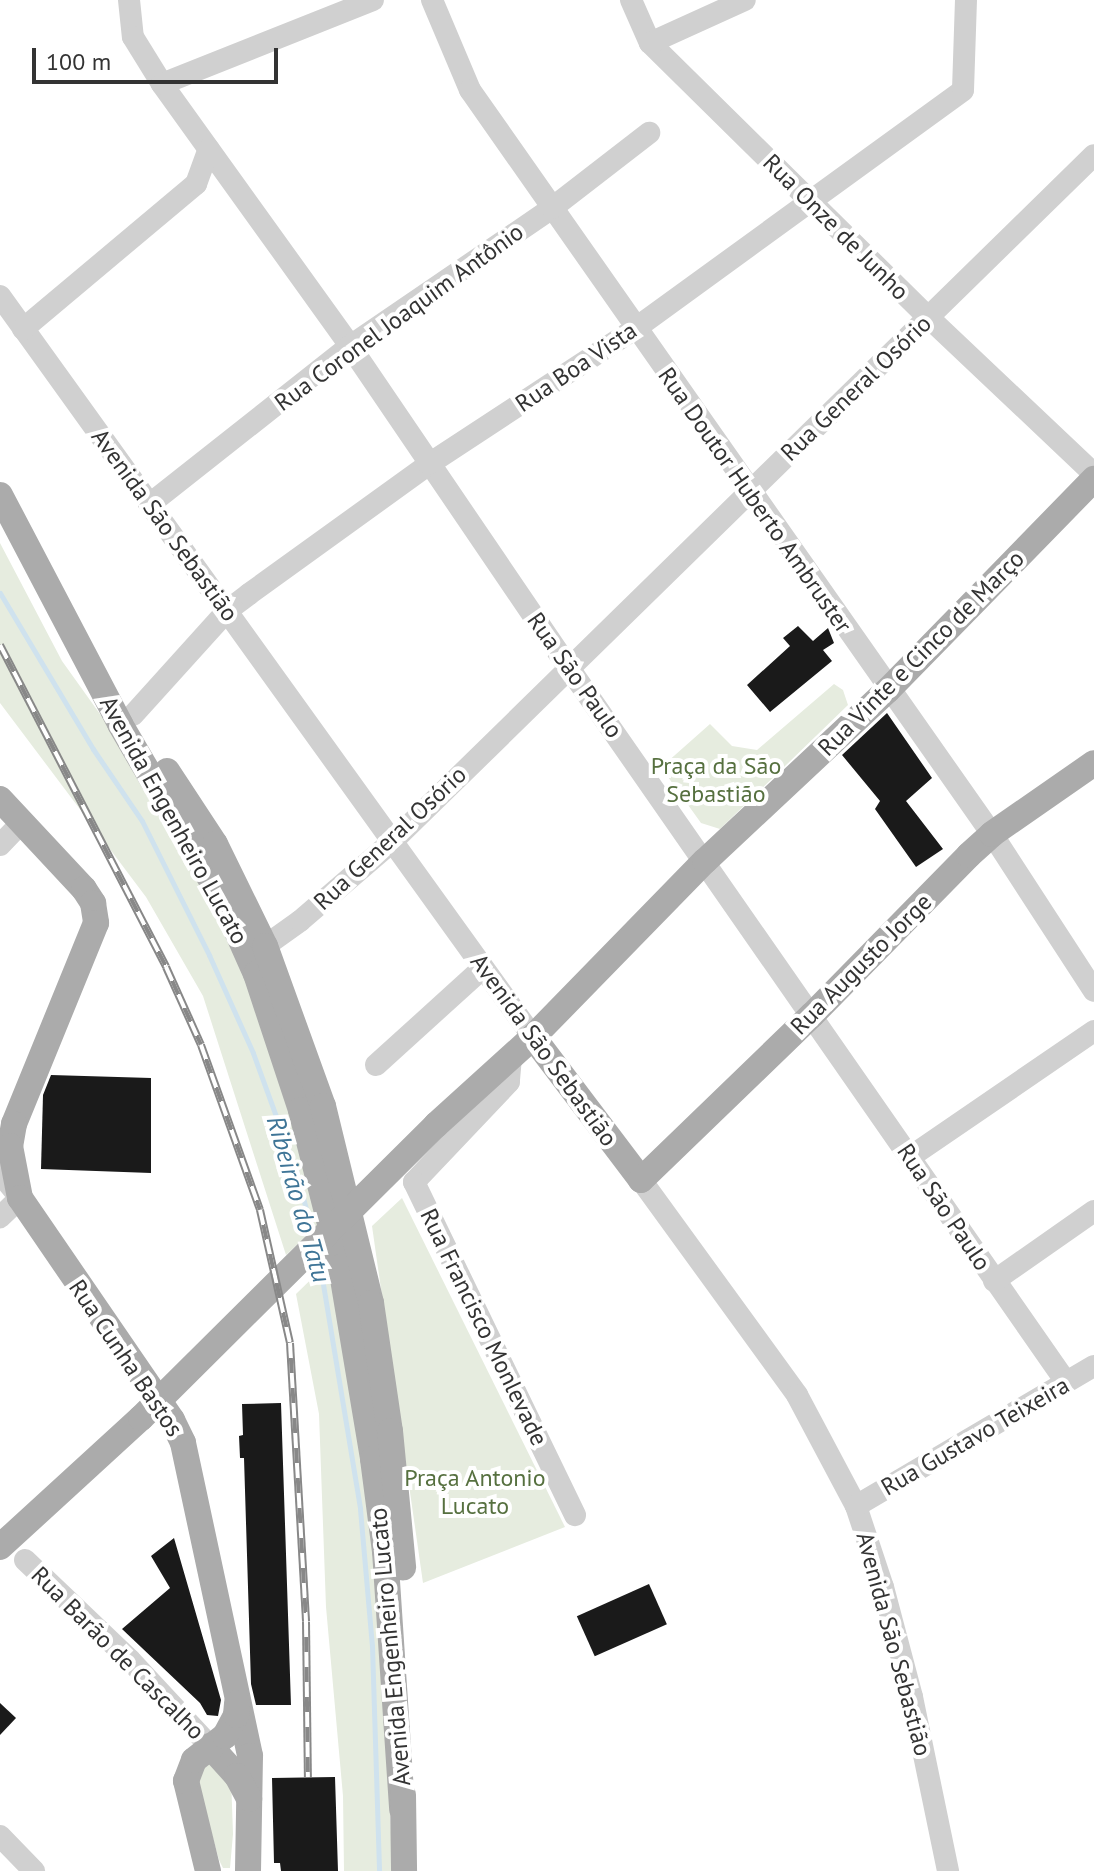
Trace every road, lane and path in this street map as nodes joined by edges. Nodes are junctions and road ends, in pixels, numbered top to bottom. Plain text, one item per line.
1 (129, 0) edge
2 (373, 0) edge
3 (432, 0) edge
4 (631, 0) edge
5 (745, 0) edge
6 (966, 0) edge
7 (650, 43) junction
8 (162, 84) junction
9 (649, 133) dead end
10 (209, 149) junction
11 (1094, 155) edge
12 (230, 180) junction
13 (196, 184) junction
14 (809, 200) junction
15 (552, 208) junction
16 (0, 296) edge
17 (928, 317) junction
18 (636, 328) junction
19 (23, 329) junction
20 (350, 346) junction
21 (429, 464) junction
22 (1094, 477) edge
23 (750, 492) junction
24 (0, 495) edge
25 (150, 504) junction
26 (228, 610) junction
27 (569, 668) junction
28 (888, 690) junction
29 (126, 720) junction
30 (1094, 763) edge
31 (0, 799) edge
32 (22, 822) junction
33 (992, 834) junction
34 (392, 842) junction
35 (0, 845) edge
36 (705, 861) junction
37 (223, 900) junction
38 (265, 946) junction
39 (483, 968) junction
40 (1092, 984) edge
41 (812, 1015) junction
42 (1094, 1031) edge
43 (533, 1037) junction
44 (511, 1057) junction
45 (376, 1065) dead end
46 (7, 1131) edge
47 (910, 1157) junction
48 (0, 1173) edge
49 (641, 1180) junction
50 (20, 1198) junction
51 (1094, 1211) edge
52 (0, 1217) edge
53 (994, 1281) junction
54 (1094, 1366) edge
55 (1066, 1382) junction
56 (856, 1506) junction
57 (575, 1515) dead end
58 (12, 1526) edge
59 (0, 1547) edge
60 (0, 1556) edge
61 (25, 1560) junction
62 (237, 1703) junction
63 (210, 1746) junction
64 (249, 1799) junction
65 (402, 1809) junction
66 (0, 1836) edge
67 (34, 1871) edge
68 (208, 1871) edge
69 (248, 1871) edge
70 (404, 1871) edge
71 (948, 1871) edge

1 - 8 street, Rua São Paulo
2 - 8 street
3 - 15 street, Rua Doutor Huberto Ambruster
4 - 7 street, Rua Onze de Junho
5 - 7 street
6 - 14 street, Rua Boa Vista
7 - 14 street, Rua Onze de Junho
8 - 10 street, Rua São Paulo
9 - 15 street, Rua Coronel Joaquim Antônio
10 - 12 street, Rua São Paulo
10 - 13 street
11 - 17 street, Rua General Osório
12 - 13 street
12 - 20 street, Rua São Paulo
13 - 19 street
14 - 17 street, Rua Onze de Junho
14 - 18 street, Rua Boa Vista
15 - 18 street, Rua Doutor Huberto Ambruster
15 - 20 street, Rua Coronel Joaquim Antônio
16 - 19 street, Avenida São Sebastião
17 - 22 street, Rua Onze de Junho
17 - 23 street, Rua General Osório
18 - 21 street, Rua Boa Vista
18 - 23 street, Rua Doutor Huberto Ambruster
19 - 25 street, Avenida São Sebastião
20 - 21 street, Rua São Paulo
20 - 25 street, Rua Coronel Joaquim Antônio
21 - 26 street, Rua Boa Vista
21 - 27 street, Rua São Paulo
22 - 28 main road, Rua Vinte e Cinco de Março
23 - 27 street, Rua General Osório
23 - 28 street, Rua Doutor Huberto Ambruster
24 - 29 main road, Avenida Engenheiro Lucato
25 - 26 street, Avenida São Sebastião
26 - 29 street, Rua Boa Vista
26 - 34 street, Avenida São Sebastião
27 - 34 street, Rua General Osório
27 - 36 street, Rua São Paulo
28 - 33 street, Rua Doutor Huberto Ambruster
28 - 36 main road, Rua Vinte e Cinco de Março
29 - 37 main road, Avenida Engenheiro Lucato
29 - 38 main road, Avenida Engenheiro Lucato
30 - 33 main road, Rua Augusto Jorge
31 - 32 main road
32 - 35 street
32 - 46 main road
33 - 40 street, Rua Doutor Huberto Ambruster
33 - 41 main road, Rua Augusto Jorge
34 - 38 street, Rua General Osório
34 - 39 street, Avenida São Sebastião
36 - 41 street, Rua São Paulo
36 - 43 main road, Rua Vinte e Cinco de Março
37 - 38 main road
37 - 65 main road, Avenida Engenheiro Lucato
38 - 65 main road, Avenida Engenheiro Lucato
39 - 43 street, Avenida São Sebastião
39 - 45 street
41 - 47 street, Rua São Paulo
41 - 49 main road, Rua Augusto Jorge
42 - 47 street
43 - 44 main road, Rua Vinte e Cinco de Março
43 - 49 main road, Avenida São Sebastião
44 - 57 street, Rua Francisco Monlevade
44 - 58 main road, Rua Vinte e Cinco de Março
46 - 50 main road
47 - 53 street, Rua São Paulo
48 - 50 street, Rua Cunha Bastos
49 - 56 street, Avenida São Sebastião
50 - 52 street
50 - 62 main road, Rua Cunha Bastos
51 - 53 street
53 - 55 street, Rua São Paulo
54 - 55 street, Rua Gustavo Teixeira
55 - 56 street, Rua Gustavo Teixeira
56 - 71 street, Avenida São Sebastião
58 - 59 main road, Rua Vinte e Cinco de Março
58 - 61 street
60 - 61 street
61 - 63 street, Rua Barão de Cascalho
62 - 63 main road
62 - 64 main road, Rua Cunha Bastos
63 - 64 main road
63 - 68 main road
64 - 69 main road, Rua Cunha Bastos
65 - 70 main road
66 - 67 street

